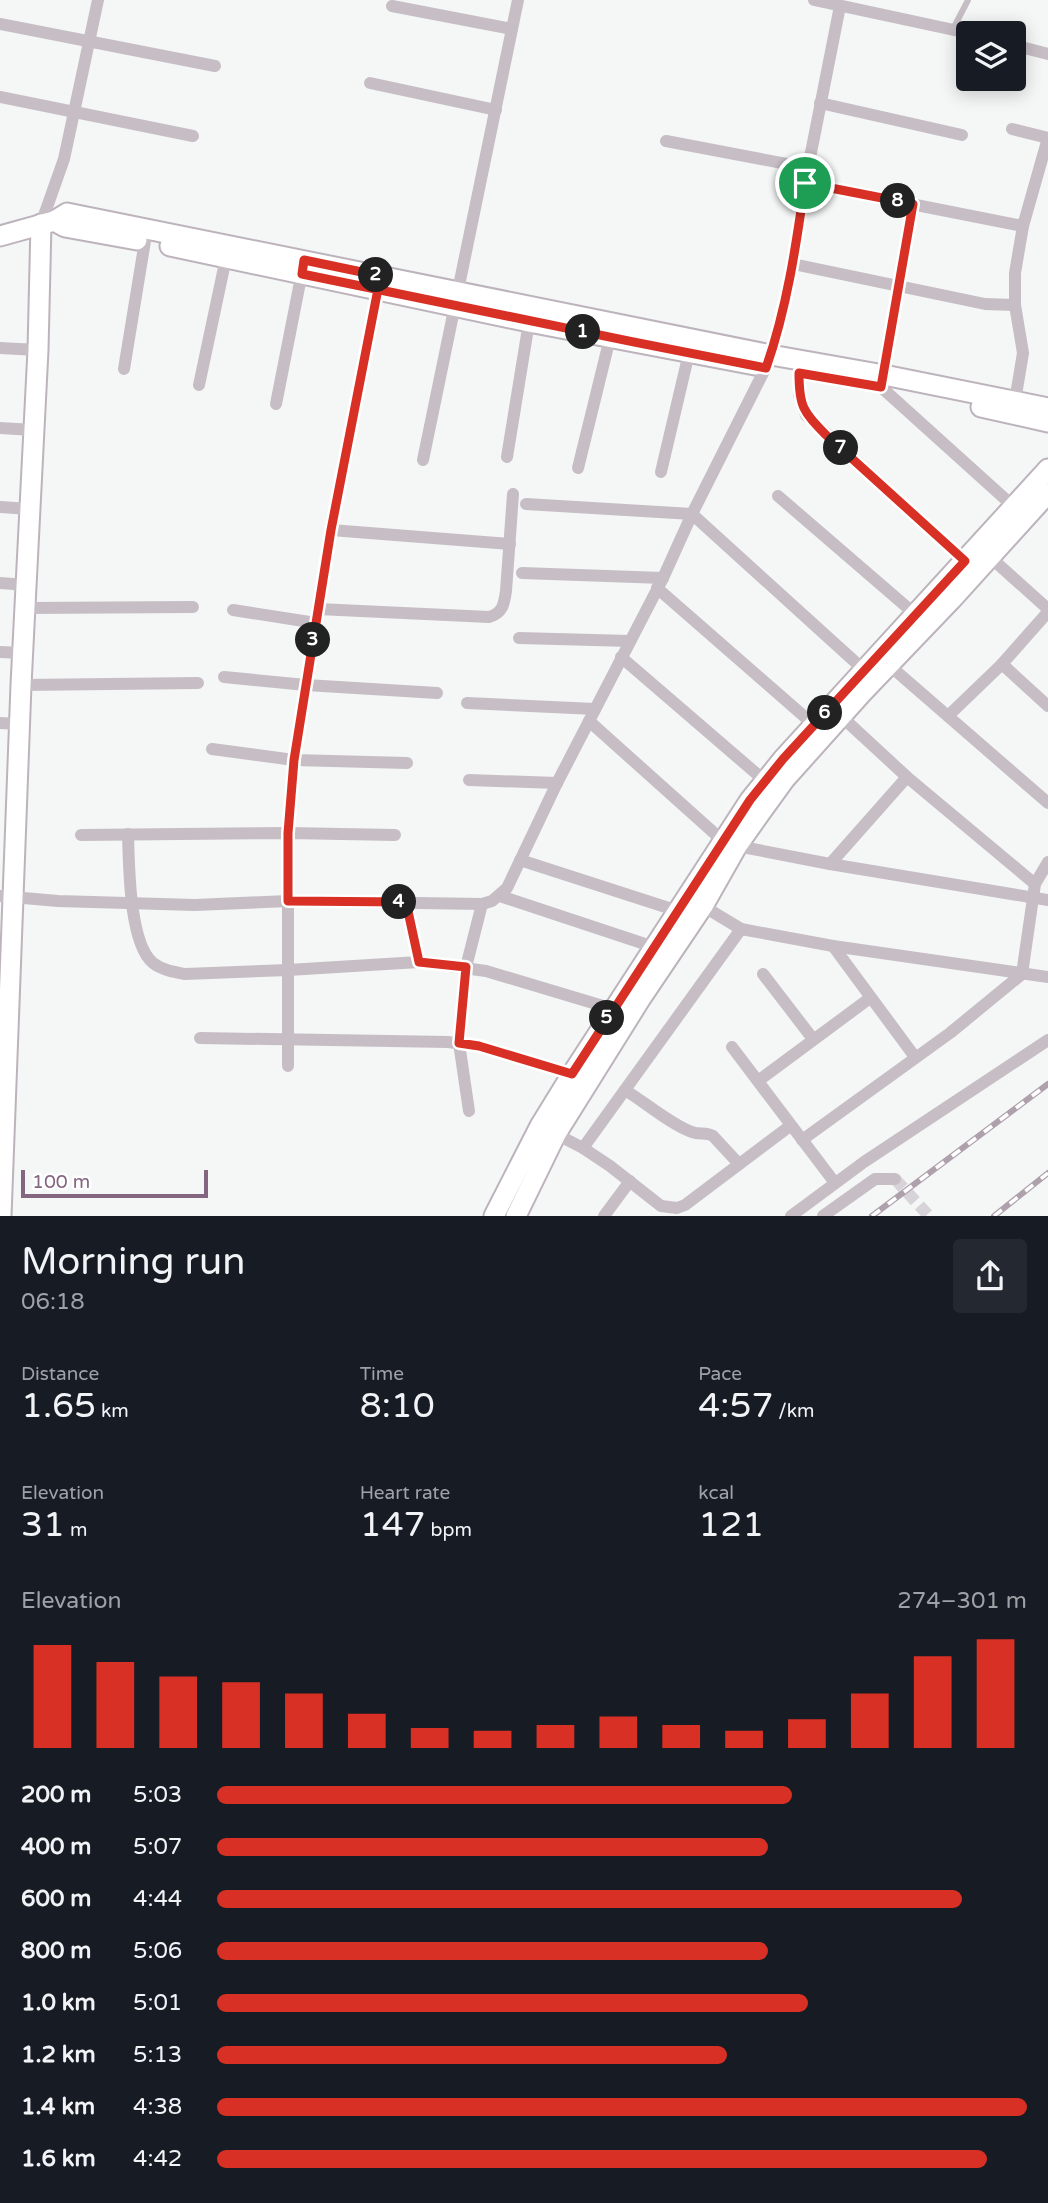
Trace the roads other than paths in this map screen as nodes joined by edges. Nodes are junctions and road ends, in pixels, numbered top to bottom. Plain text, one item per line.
1 (99, 0) edge
2 (518, 0) edge
3 (814, 0) edge
4 (968, 0) edge
5 (392, 6) dead end
6 (840, 6) junction
7 (0, 24) edge
8 (512, 29) junction
9 (953, 29) junction
10 (956, 30) edge
11 (90, 41) junction
12 (1026, 48) edge
13 (1048, 54) edge
14 (215, 66) dead end
15 (370, 83) dead end
16 (0, 97) edge
17 (820, 103) junction
18 (496, 110) junction
19 (74, 112) junction
20 (1012, 129) dead end
21 (193, 135) dead end
22 (962, 135) dead end
23 (1048, 138) edge
24 (666, 141) dead end
25 (808, 168) junction
26 (805, 183) junction
27 (913, 204) junction
28 (47, 222) junction
29 (1023, 226) junction
30 (0, 236) edge
31 (145, 242) junction
32 (226, 258) junction
33 (793, 264) junction
34 (303, 267) junction
35 (380, 283) junction
36 (899, 285) junction
37 (456, 299) junction
38 (1015, 305) junction
39 (531, 314) junction
40 (610, 338) junction
41 (0, 348) edge
42 (37, 350) junction
43 (689, 353) junction
44 (769, 361) junction
45 (124, 369) dead end
46 (799, 373) junction
47 (882, 381) junction
48 (199, 384) dead end
49 (1015, 401) junction
50 (276, 404) dead end
51 (1048, 408) edge
52 (1048, 422) edge
53 (0, 428) edge
54 (33, 430) junction
55 (507, 457) dead end
56 (423, 460) dead end
57 (578, 468) dead end
58 (1048, 469) edge
59 (661, 472) dead end
60 (513, 494) dead end
61 (778, 496) dead end
62 (1045, 503) edge
63 (526, 504) dead end
64 (0, 507) edge
65 (1014, 507) junction
66 (30, 509) junction
67 (692, 514) junction
68 (331, 530) junction
69 (510, 544) junction
70 (990, 557) junction
71 (965, 561) junction
72 (522, 572) dead end
73 (0, 583) edge
74 (660, 583) junction
75 (26, 585) junction
76 (193, 607) dead end
77 (25, 608) junction
78 (318, 609) junction
79 (233, 610) dead end
80 (1048, 611) edge
81 (916, 615) junction
82 (316, 623) junction
83 (519, 638) dead end
84 (630, 641) junction
85 (0, 652) edge
86 (23, 653) junction
87 (621, 657) junction
88 (1002, 664) junction
89 (889, 665) junction
90 (864, 670) junction
91 (223, 677) dead end
92 (198, 683) dead end
93 (21, 685) junction
94 (306, 685) junction
95 (437, 693) dead end
96 (467, 703) dead end
97 (1048, 706) edge
98 (592, 715) junction
99 (948, 716) junction
100 (842, 717) junction
101 (10, 723) edge
102 (814, 725) junction
103 (212, 749) dead end
104 (294, 760) junction
105 (407, 763) dead end
106 (907, 777) junction
107 (469, 780) dead end
108 (765, 781) junction
109 (557, 783) junction
110 (1048, 803) edge
111 (288, 833) junction
112 (128, 834) junction
113 (81, 835) dead end
114 (395, 835) dead end
115 (730, 844) junction
116 (520, 860) junction
117 (1048, 862) edge
118 (830, 864) junction
119 (1035, 884) junction
120 (6, 896) edge
121 (500, 896) junction
122 (1032, 899) junction
123 (1048, 900) edge
124 (288, 901) junction
125 (406, 902) junction
126 (131, 903) junction
127 (482, 904) junction
128 (690, 905) junction
129 (741, 929) junction
130 (833, 946) junction
131 (654, 947) junction
132 (419, 962) junction
133 (466, 967) junction
134 (288, 970) junction
135 (763, 974) dead end
136 (1022, 974) junction
137 (1048, 977) edge
138 (870, 998) junction
139 (613, 1009) junction
140 (4, 1015) edge
141 (200, 1038) dead end
142 (288, 1038) junction
143 (813, 1039) junction
144 (1048, 1040) edge
145 (459, 1043) junction
146 (732, 1047) dead end
147 (915, 1057) junction
148 (288, 1066) dead end
149 (572, 1074) junction
150 (758, 1081) junction
151 (625, 1090) junction
152 (2, 1101) edge
153 (469, 1111) dead end
154 (790, 1126) junction
155 (548, 1130) junction
156 (803, 1140) junction
157 (583, 1148) junction
158 (739, 1164) junction
159 (1, 1172) edge
160 (895, 1179) dead end
161 (630, 1181) junction
162 (835, 1183) junction
163 (1, 1216) edge
164 (494, 1216) edge
165 (516, 1216) edge
166 (604, 1216) edge
167 (791, 1216) edge
168 (823, 1216) edge

1 - 11 street
2 - 8 street
3 - 6 street
4 - 9 lane
5 - 8 street
6 - 9 street
6 - 17 street
7 - 11 street
8 - 18 street
9 - 10 street
11 - 14 street
11 - 19 street
12 - 13 street
15 - 18 street
16 - 19 street
17 - 22 street
17 - 25 street
18 - 37 street
19 - 21 street
19 - 28 street
20 - 23 street
23 - 29 street
24 - 25 street
25 - 26 street
26 - 27 street
26 - 33 street
27 - 29 street
27 - 36 street
28 - 30 street
28 - 31 street
28 - 34 street
28 - 42 street
29 - 38 street
31 - 32 street
31 - 45 street
32 - 34 street
32 - 48 street
33 - 36 street
33 - 44 street
34 - 35 street
34 - 50 street
35 - 37 street
35 - 68 street
36 - 38 street
36 - 47 street
37 - 39 street
37 - 56 street
38 - 49 street
39 - 40 street
39 - 44 street
39 - 55 street
40 - 43 street
40 - 57 street
41 - 42 street
42 - 54 street
43 - 44 street
43 - 59 street
44 - 46 street
44 - 47 street
44 - 67 street
46 - 47 street
46 - 71 street
47 - 49 street
47 - 52 street
47 - 65 street
49 - 51 street
53 - 54 street
54 - 66 street
58 - 65 street
60 - 69 street
61 - 81 street
62 - 70 street
63 - 67 street
64 - 66 street
65 - 71 street
66 - 75 street
67 - 74 street
67 - 90 street
68 - 69 street
68 - 78 street
69 - 78 street
70 - 80 street
70 - 89 street
71 - 81 street
72 - 74 street
73 - 75 street
74 - 84 street
74 - 102 street
75 - 77 street
76 - 77 street
77 - 86 street
78 - 82 street
79 - 82 street
80 - 88 street
81 - 90 street
82 - 94 street
83 - 84 street
84 - 87 street
85 - 86 street
86 - 93 street
87 - 98 street
87 - 108 street
88 - 97 street
88 - 99 street
89 - 99 street
89 - 100 street
90 - 102 street
91 - 94 street
92 - 93 street
93 - 101 street
94 - 95 street
94 - 104 street
96 - 98 street
98 - 109 street
98 - 115 street
99 - 110 street
100 - 106 street
100 - 115 street
101 - 120 street
102 - 108 street
103 - 104 street
104 - 105 street
104 - 111 street
106 - 118 street
106 - 119 street
107 - 109 street
108 - 115 street
109 - 116 street
111 - 112 street
111 - 114 street
111 - 124 street
112 - 113 street
112 - 126 street
115 - 118 street
115 - 128 street
116 - 121 street
116 - 128 street
117 - 119 street
118 - 122 street
119 - 122 street
120 - 126 street
120 - 140 street
121 - 127 street
121 - 131 street
122 - 123 street
122 - 136 street
124 - 125 street
124 - 126 street
124 - 134 street
125 - 127 street
125 - 132 street
126 - 134 street
127 - 133 street
128 - 129 street
128 - 131 street
128 - 155 street
129 - 130 street
129 - 151 street
130 - 136 street
130 - 138 street
131 - 139 street
132 - 133 street
132 - 134 street
133 - 139 street
133 - 145 street
134 - 142 street
135 - 143 street
136 - 137 street
136 - 147 street
138 - 143 street
138 - 147 street
139 - 149 street
140 - 152 street
141 - 142 street
142 - 145 street
142 - 148 street
143 - 150 street
144 - 162 street
145 - 149 street
145 - 153 street
146 - 150 street
147 - 156 street
149 - 155 street
150 - 154 street
151 - 157 street
151 - 158 street
152 - 159 street
154 - 156 street
154 - 158 street
155 - 157 street
155 - 164 street
155 - 165 street
156 - 162 street
157 - 161 street
158 - 161 street
159 - 163 street
160 - 168 street
161 - 166 street
162 - 167 street

